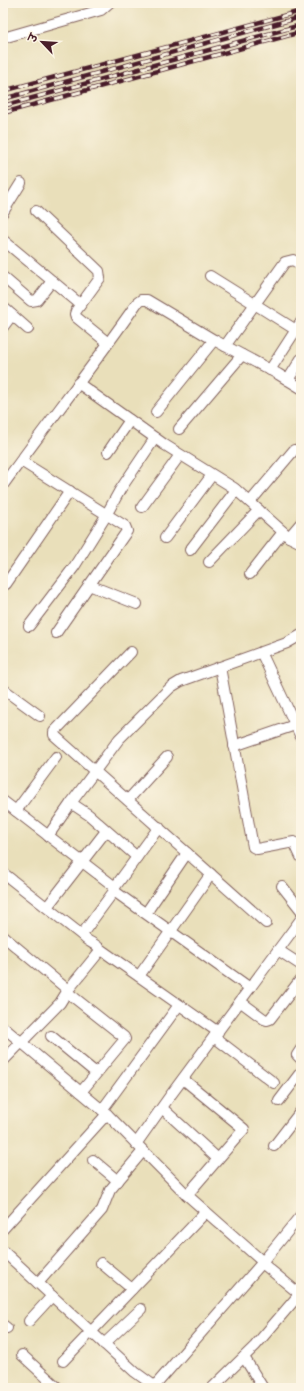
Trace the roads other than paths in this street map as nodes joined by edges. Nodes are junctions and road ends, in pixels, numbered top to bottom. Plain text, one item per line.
1 (105, 4) edge
2 (3, 38) edge
3 (21, 183) dead end
4 (5, 205) edge
5 (36, 211) dead end
6 (3, 240) edge
7 (301, 265) edge
8 (210, 276) dead end
9 (3, 277) edge
10 (52, 281) junction
11 (80, 304) junction
12 (255, 304) junction
13 (3, 307) edge
14 (12, 315) junction
15 (298, 326) edge
16 (3, 327) edge
17 (28, 329) dead end
18 (214, 340) junction
19 (108, 343) junction
20 (225, 346) junction
21 (242, 355) junction
22 (301, 358) edge
23 (270, 370) junction
24 (288, 380) junction
25 (78, 383) junction
26 (301, 388) edge
27 (156, 412) dead end
28 (130, 420) junction
29 (179, 429) dead end
30 (154, 438) junction
31 (294, 450) dead end
32 (108, 452) dead end
33 (180, 455) junction
34 (21, 461) junction
35 (212, 474) junction
36 (3, 485) edge
37 (236, 490) junction
38 (70, 491) junction
39 (250, 502) junction
40 (142, 507) dead end
41 (259, 510) junction
42 (107, 514) junction
43 (301, 523) edge
44 (286, 535) junction
45 (165, 538) dead end
46 (301, 543) edge
47 (190, 550) dead end
48 (209, 562) dead end
49 (250, 574) dead end
50 (6, 584) dead end
51 (89, 586) junction
52 (137, 604) dead end
53 (29, 626) dead end
54 (56, 633) dead end
55 (301, 635) edge
56 (131, 652) dead end
57 (261, 652) junction
58 (220, 667) junction
59 (3, 689) edge
60 (40, 716) dead end
61 (295, 725) junction
62 (301, 737) edge
63 (234, 746) junction
64 (56, 756) dead end
65 (167, 757) dead end
66 (96, 771) junction
67 (128, 800) junction
68 (3, 801) edge
69 (71, 802) junction
70 (16, 811) junction
71 (159, 827) junction
72 (106, 831) junction
73 (48, 836) junction
74 (187, 853) junction
75 (137, 857) junction
76 (301, 857) edge
77 (82, 862) junction
78 (3, 873) edge
79 (211, 874) junction
80 (282, 886) dead end
81 (114, 889) junction
82 (47, 907) junction
83 (301, 910) edge
84 (146, 913) junction
85 (301, 919) edge
86 (266, 923) dead end
87 (171, 931) junction
88 (3, 936) edge
89 (83, 936) junction
90 (100, 949) junction
91 (278, 950) junction
92 (301, 965) edge
93 (139, 976) junction
94 (301, 979) edge
95 (250, 988) junction
96 (67, 991) junction
97 (241, 1002) junction
98 (179, 1005) junction
99 (3, 1027) edge
100 (216, 1035) junction
101 (51, 1036) dead end
102 (21, 1042) junction
103 (301, 1049) edge
104 (301, 1059) edge
105 (3, 1060) edge
106 (301, 1072) edge
107 (96, 1073) junction
108 (183, 1079) junction
109 (274, 1083) dead end
110 (81, 1092) junction
111 (279, 1101) dead end
112 (162, 1108) junction
113 (301, 1111) edge
114 (104, 1112) junction
115 (274, 1146) dead end
116 (140, 1148) junction
117 (218, 1159) junction
118 (93, 1160) dead end
119 (118, 1181) junction
120 (187, 1195) junction
121 (206, 1212) junction
122 (301, 1215) edge
123 (3, 1229) edge
124 (3, 1251) edge
125 (263, 1262) junction
126 (101, 1264) dead end
127 (38, 1283) junction
128 (132, 1289) junction
129 (299, 1290) edge
130 (52, 1296) junction
131 (141, 1310) dead end
132 (29, 1321) dead end
133 (91, 1332) junction
134 (104, 1344) junction
135 (22, 1355) dead end
136 (244, 1357) junction
137 (63, 1362) dead end
138 (155, 1387) edge
139 (58, 1388) edge
140 (212, 1388) edge
141 (263, 1388) edge

1 - 2 street
3 - 4 street
5 - 11 street
6 - 10 street
7 - 12 street
8 - 12 street
9 - 10 street
10 - 11 street
11 - 19 street
12 - 15 street
12 - 20 street
13 - 14 street
14 - 16 street
14 - 17 street
15 - 23 street
18 - 19 street
18 - 20 street
18 - 27 street
19 - 25 street
20 - 21 street
21 - 23 street
21 - 29 street
22 - 24 street
23 - 24 street
24 - 26 street
25 - 28 street
25 - 34 street
28 - 30 street
28 - 32 street
30 - 33 street
30 - 42 street
31 - 39 street
33 - 35 street
33 - 40 street
34 - 36 street
34 - 38 street
35 - 37 street
35 - 45 street
37 - 39 street
37 - 47 street
38 - 42 street
38 - 50 street
39 - 41 street
41 - 44 street
41 - 48 street
42 - 51 street
42 - 53 street
43 - 44 street
44 - 46 street
44 - 49 street
51 - 52 street
51 - 54 street
55 - 57 street
56 - 66 street
57 - 58 street
57 - 61 street
58 - 63 street
58 - 66 street
59 - 60 street
61 - 62 street
61 - 63 street
63 - 76 street
64 - 70 street
65 - 67 street
66 - 67 street
66 - 69 street
67 - 71 street
68 - 70 street
69 - 72 street
69 - 73 street
70 - 73 street
71 - 74 street
71 - 75 street
72 - 75 street
72 - 77 street
73 - 77 street
74 - 79 street
74 - 84 street
75 - 81 street
77 - 81 street
77 - 82 street
78 - 82 street
79 - 86 street
79 - 87 street
80 - 83 street
81 - 84 street
81 - 89 street
82 - 89 street
84 - 87 street
85 - 91 street
87 - 93 street
87 - 95 street
88 - 96 street
89 - 90 street
90 - 93 street
90 - 96 street
91 - 92 street
91 - 95 street
93 - 98 street
94 - 97 street
95 - 97 street
96 - 102 street
96 - 107 street
97 - 100 street
98 - 100 street
98 - 114 street
99 - 102 street
100 - 108 street
100 - 109 street
101 - 107 street
102 - 105 street
102 - 110 street
103 - 104 street
106 - 111 street
107 - 110 street
108 - 112 street
108 - 117 street
110 - 114 street
112 - 116 street
112 - 117 street
113 - 115 street
114 - 116 street
114 - 123 street
116 - 119 street
116 - 120 street
117 - 120 street
118 - 119 street
119 - 127 street
120 - 121 street
121 - 125 street
121 - 128 street
122 - 125 street
124 - 127 street
125 - 129 street
125 - 138 street
126 - 128 street
127 - 130 street
128 - 133 street
129 - 136 street
130 - 132 street
130 - 133 street
131 - 134 street
133 - 134 street
133 - 137 street
134 - 138 street
135 - 139 street
136 - 140 street
136 - 141 street

